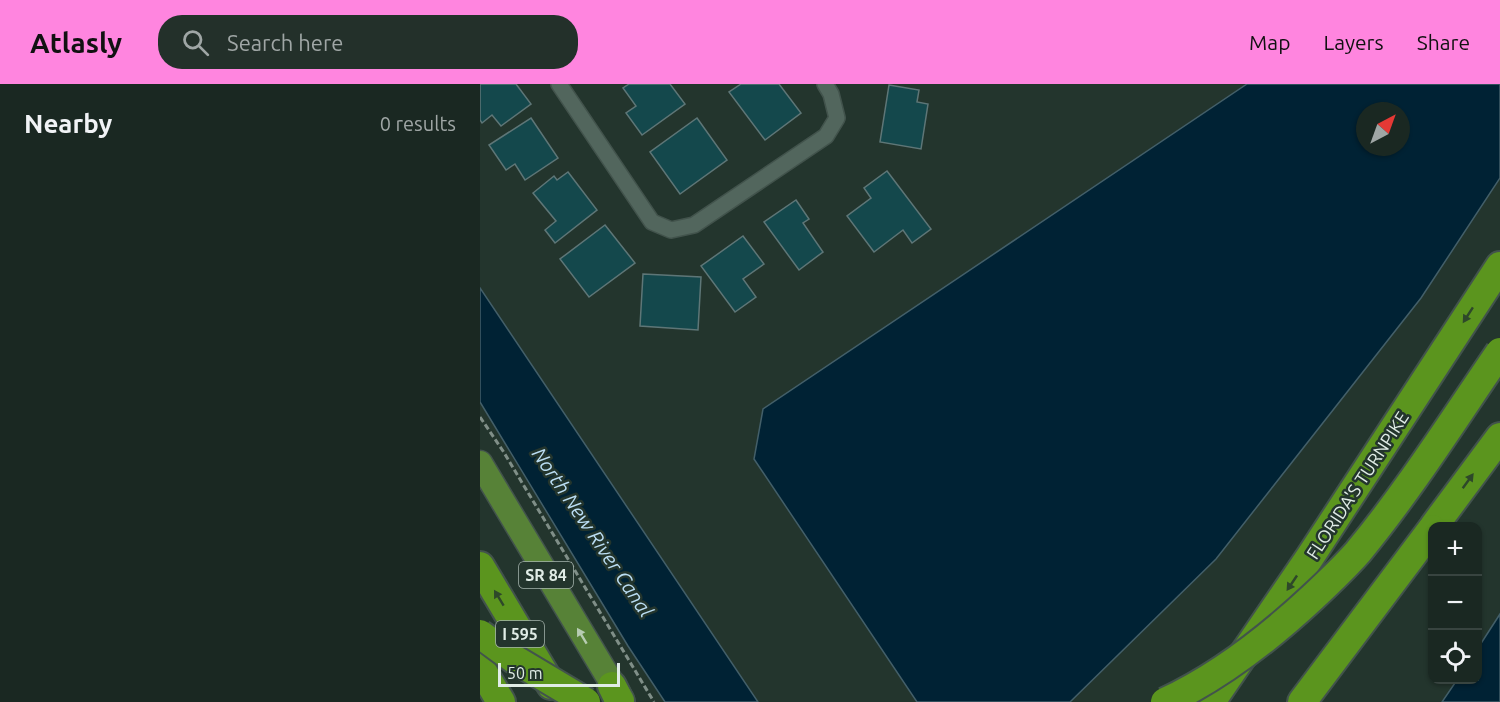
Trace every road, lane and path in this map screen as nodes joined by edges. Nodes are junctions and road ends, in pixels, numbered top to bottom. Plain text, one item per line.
1 (559, 84) edge
2 (825, 84) edge
3 (1500, 266) edge
4 (1500, 352) edge
5 (480, 417) edge
6 (1500, 437) edge
7 (480, 463) edge
8 (1438, 522) edge
9 (1428, 535) edge
10 (1428, 537) edge
11 (480, 566) edge
12 (480, 634) edge
13 (480, 667) edge
14 (618, 697) edge
15 (501, 702) edge
16 (561, 702) edge
17 (586, 702) edge
18 (654, 702) edge
19 (1165, 702) edge
20 (1210, 702) edge
21 (1302, 702) edge
22 (1326, 702) edge

1 - 2 street
3 -> 20 highway, FLORIDA'S TURNPIKE
4 - 19 highway, bridge
5 - 18 path
8 -> 6 highway
14 -> 7 main road, SR 84
9 - 21 highway
10 - 22 highway
16 -> 11 highway, I 595
12 - 17 highway, bridge
13 - 15 highway

